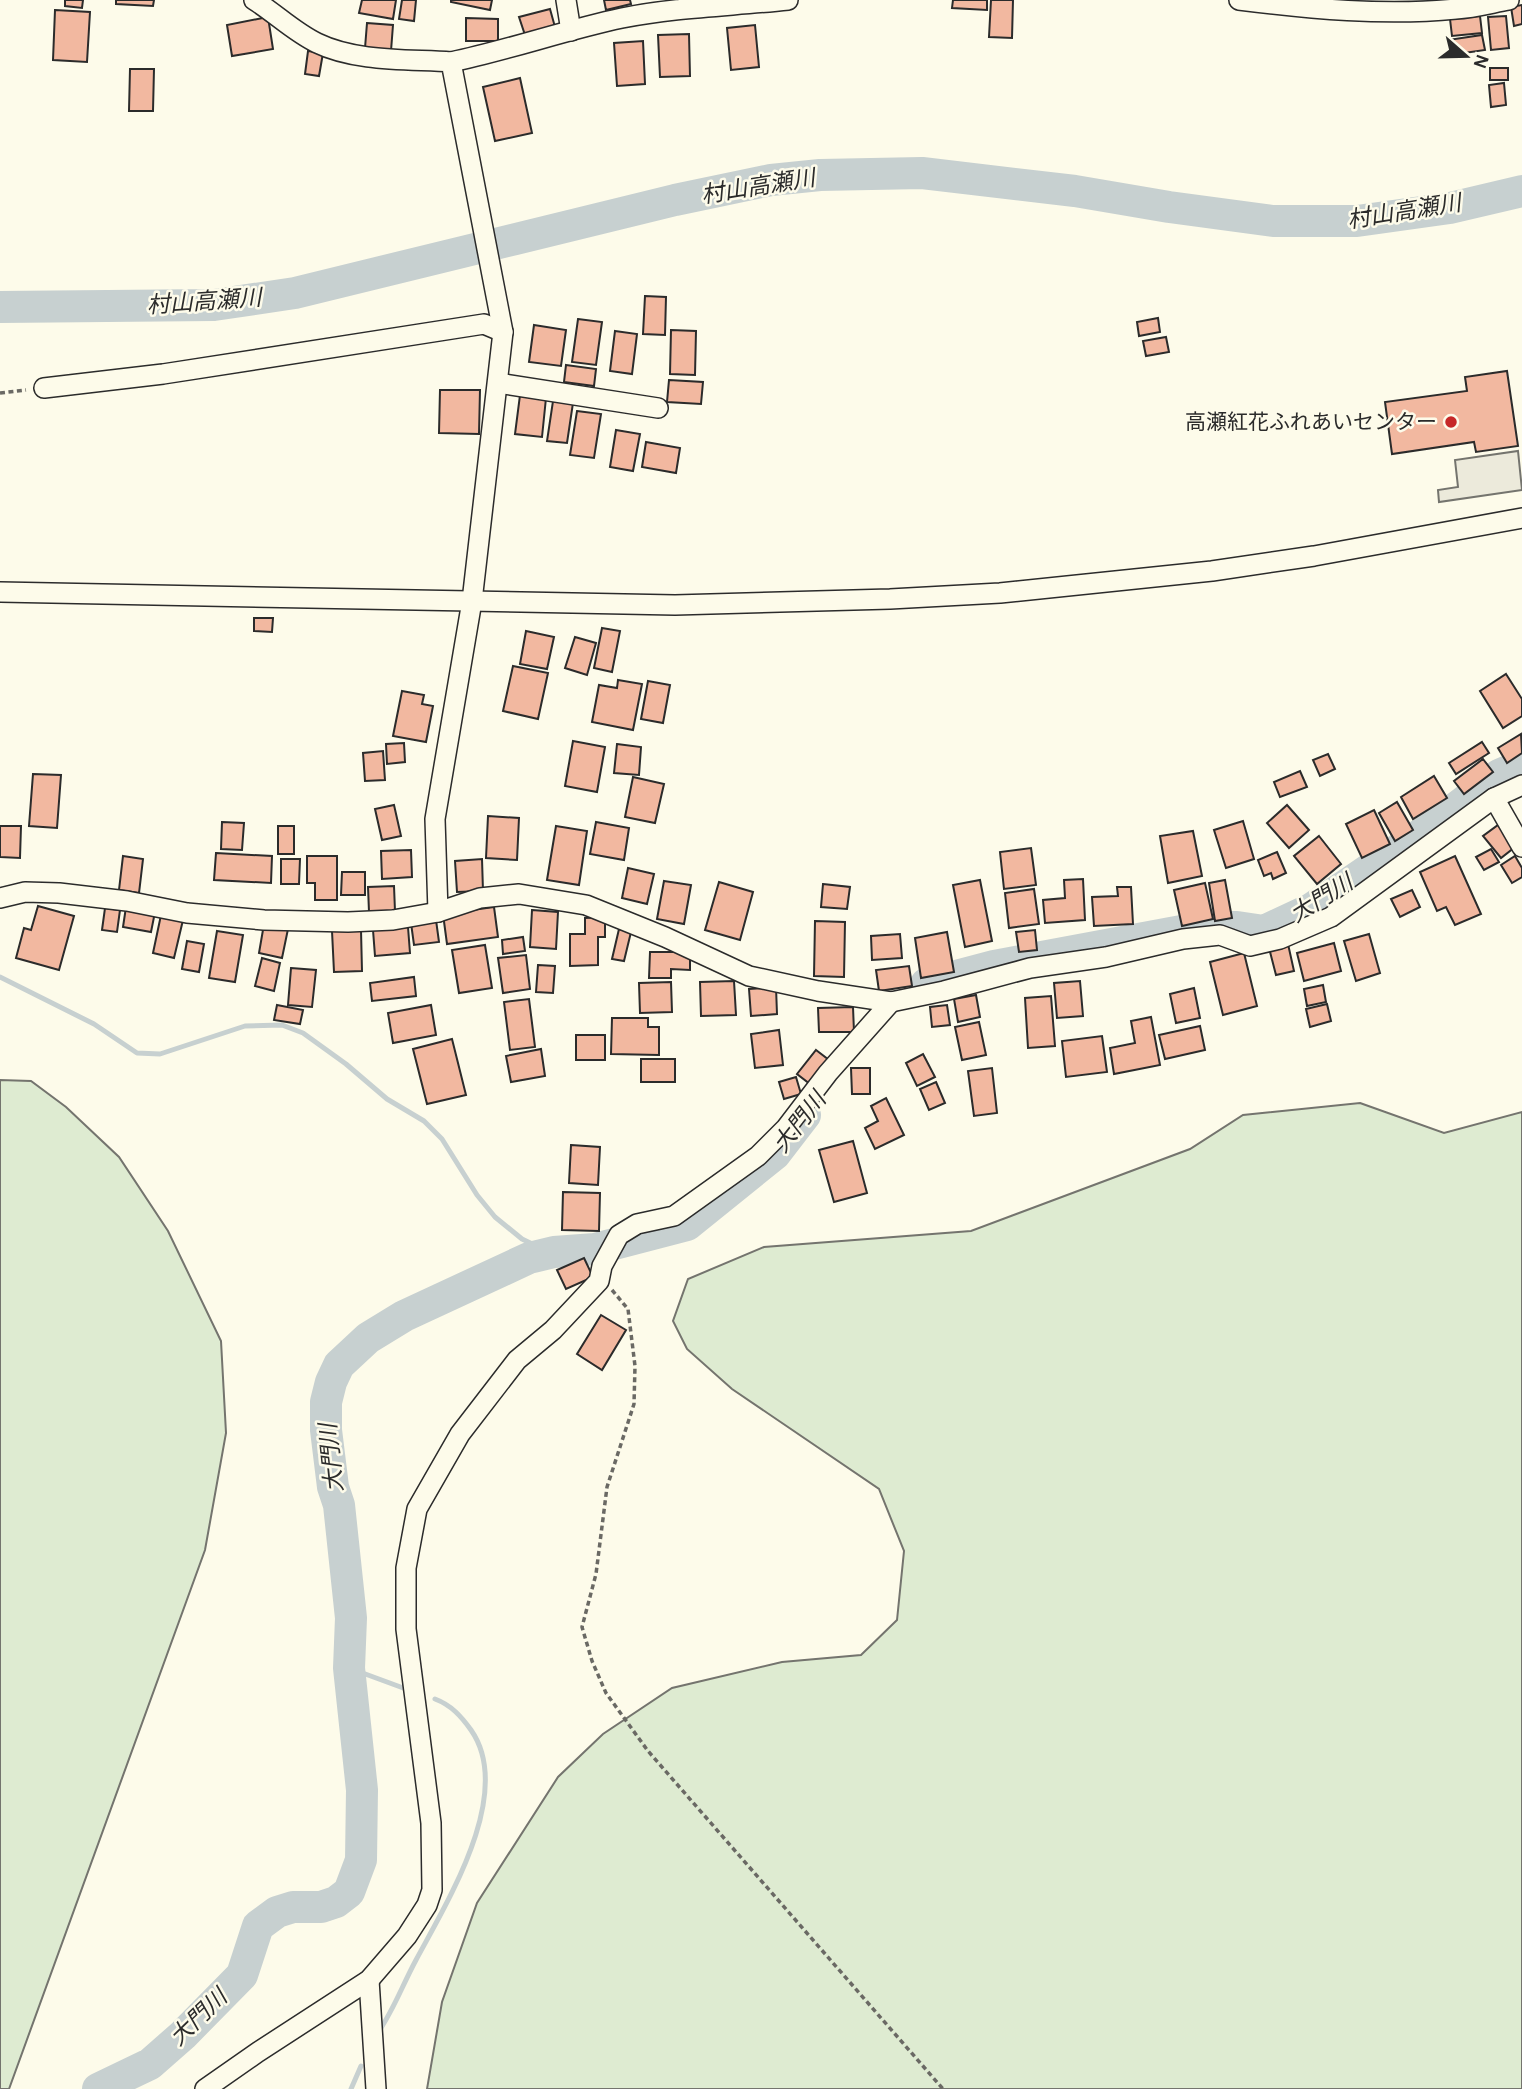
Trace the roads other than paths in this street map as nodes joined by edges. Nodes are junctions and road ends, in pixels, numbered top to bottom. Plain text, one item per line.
1 (254, 0) edge
2 (566, 0) edge
3 (788, 0) edge
4 (1239, 0) edge
5 (1510, 0) edge
6 (570, 32) junction
7 (451, 62) junction
8 (502, 327) junction
9 (498, 383) junction
10 (44, 388) road end
11 (658, 408) dead end
12 (1522, 518) edge
13 (0, 592) edge
14 (472, 601) junction
15 (1522, 785) edge
16 (1494, 798) junction
17 (1522, 847) edge
18 (0, 898) edge
19 (438, 912) junction
20 (891, 1002) junction
21 (369, 1980) junction
22 (205, 2089) edge
23 (376, 2089) edge

1 - 7 street
2 - 6 street
3 - 6 street
4 - 5 street
6 - 7 street
7 - 8 street
8 - 9 street
8 - 10 street
9 - 11 street
9 - 14 street
12 - 14 street
13 - 14 street
14 - 19 street
15 - 16 street
16 - 17 street
16 - 20 street
18 - 19 street
19 - 20 street
20 - 21 street
21 - 22 street
21 - 23 street

